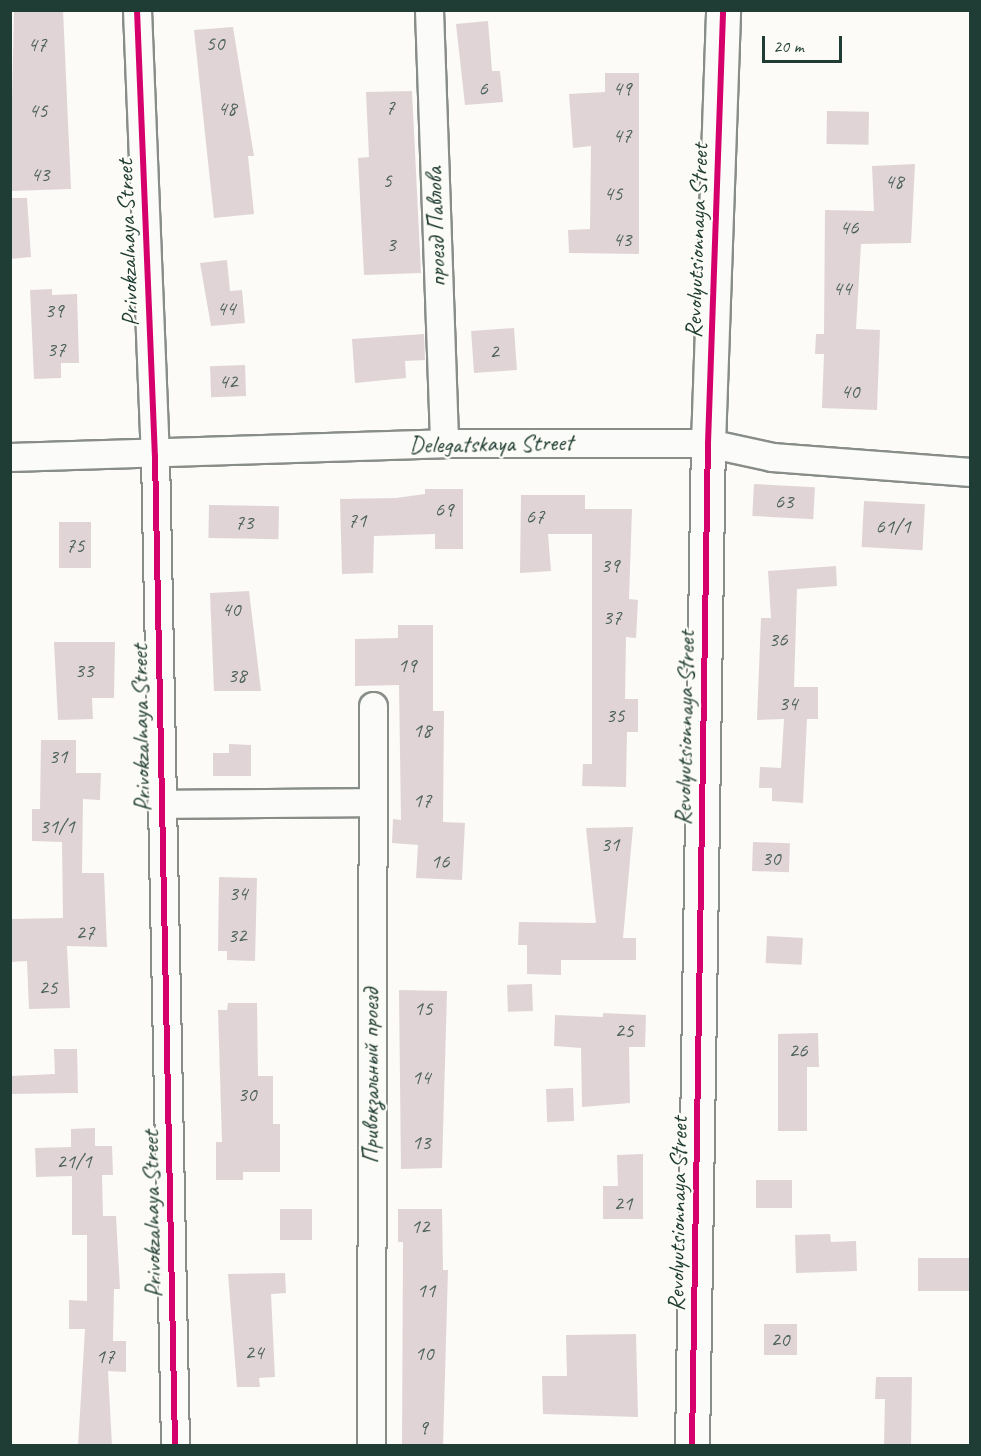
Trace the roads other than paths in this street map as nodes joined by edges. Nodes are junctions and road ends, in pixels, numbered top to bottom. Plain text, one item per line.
1 (137, 10) edge
2 (429, 10) edge
3 (723, 10) edge
4 (444, 443) junction
5 (708, 443) junction
6 (155, 456) junction
7 (10, 457) edge
8 (970, 472) edge
9 (373, 706) dead end
10 (372, 802) junction
11 (161, 804) junction
12 (175, 1446) edge
13 (371, 1446) edge
14 (692, 1446) edge

1 - 6 street, Privokzalnaya Street
2 - 4 street, проезд Павлова
3 - 5 street, Revolyutsionnaya Street
4 - 5 street, Delegatskaya Street
4 - 6 street, Delegatskaya Street
5 - 8 street, Delegatskaya Street
5 - 14 street, Revolyutsionnaya Street
6 - 7 street, Delegatskaya Street
6 - 11 street, Privokzalnaya Street
9 - 10 street, Привокзальный проезд
10 - 11 street
10 - 13 street, Привокзальный проезд
11 - 12 street, Privokzalnaya Street

